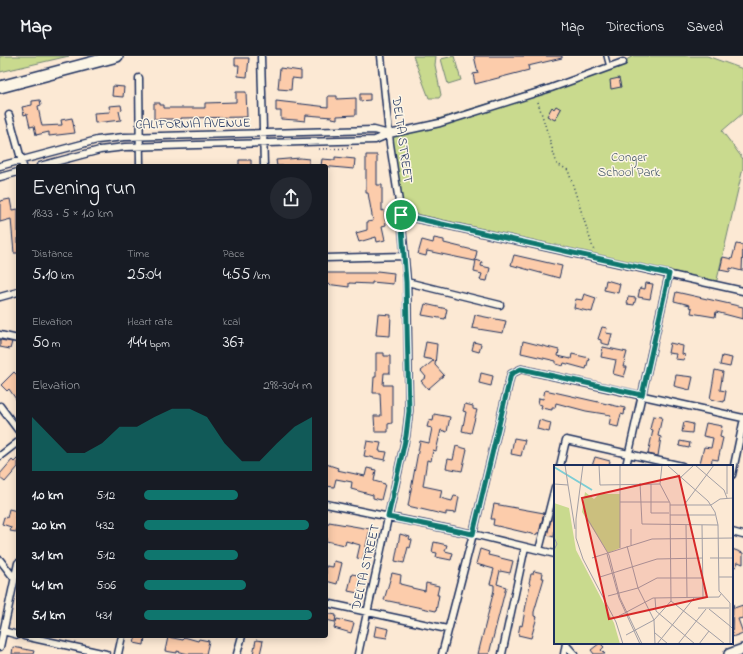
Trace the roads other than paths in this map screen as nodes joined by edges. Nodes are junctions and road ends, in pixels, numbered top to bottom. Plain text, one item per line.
1 (117, 56) edge
2 (381, 56) edge
3 (606, 56) edge
4 (261, 57) dead end
5 (624, 62) dead end
6 (609, 67) junction
7 (139, 78) dead end
8 (0, 87) edge
9 (9, 115) dead end
10 (263, 133) junction
11 (389, 134) junction
12 (140, 136) junction
13 (264, 143) junction
14 (140, 146) junction
15 (22, 163) edge
16 (48, 164) edge
17 (140, 164) edge
18 (264, 164) edge
19 (0, 166) edge
20 (16, 173) edge
21 (0, 177) edge
22 (401, 215) junction
23 (404, 256) junction
24 (328, 258) edge
25 (669, 274) junction
26 (406, 282) junction
27 (743, 291) edge
28 (16, 293) edge
29 (0, 297) edge
30 (500, 305) dead end
31 (0, 335) edge
32 (16, 339) edge
33 (642, 395) junction
34 (0, 406) edge
35 (743, 418) edge
36 (743, 423) edge
37 (16, 427) edge
38 (16, 444) edge
39 (628, 454) junction
40 (0, 456) edge
41 (560, 465) edge
42 (626, 465) edge
43 (678, 465) edge
44 (733, 470) edge
45 (554, 492) edge
46 (328, 504) edge
47 (388, 517) junction
48 (733, 532) edge
49 (473, 534) junction
50 (743, 535) edge
51 (525, 547) junction
52 (539, 550) junction
53 (554, 554) edge
54 (0, 560) edge
55 (16, 570) edge
56 (14, 578) junction
57 (328, 603) edge
58 (367, 612) junction
59 (447, 629) junction
60 (3, 631) junction
61 (16, 634) edge
62 (33, 638) edge
63 (122, 638) edge
64 (242, 638) edge
65 (566, 644) edge
66 (0, 647) edge
67 (743, 649) edge
68 (106, 654) edge
69 (118, 654) edge
70 (238, 654) edge
71 (358, 654) edge
72 (442, 654) edge
73 (502, 654) edge
74 (564, 654) edge
75 (574, 654) edge
76 (729, 654) edge

1 - 8 highway
2 - 11 street, DELTA STREET
3 - 6 lane
4 - 10 street
5 - 6 street, CALIFORNIA AVENUE
6 - 11 street, CALIFORNIA AVENUE
7 - 12 street
9 - 15 street
10 - 11 street, CALIFORNIA AVENUE
10 - 12 street, CALIFORNIA AVENUE
10 - 13 street
11 - 13 street, CALIFORNIA AVENUE
11 - 22 street, DELTA STREET
12 - 14 street
12 - 15 street, CALIFORNIA AVENUE
13 - 14 street, CALIFORNIA AVENUE
13 - 18 street
14 - 16 street, CALIFORNIA AVENUE
14 - 17 street
15 - 19 street, CALIFORNIA AVENUE
20 - 21 street
22 - 23 street, DELTA STREET
22 - 25 street
23 - 24 street
23 - 26 street, DELTA STREET
25 - 27 street
25 - 33 street
26 - 30 street
26 - 47 street, DELTA STREET
28 - 29 street
31 - 32 street
33 - 35 street
33 - 39 street
33 - 49 street
34 - 37 street
36 - 44 street
38 - 40 street
39 - 41 street
39 - 42 street
39 - 43 street
45 - 52 street
46 - 47 street
47 - 49 street
47 - 58 street, DELTA STREET
48 - 50 street
49 - 51 street
49 - 59 street
51 - 52 street
51 - 73 street
52 - 53 street
54 - 56 street
55 - 56 street
56 - 60 street
57 - 58 street
58 - 59 street
58 - 71 street, DELTA STREET
59 - 72 street
60 - 61 street
60 - 66 street
62 - 68 street
63 - 69 street
64 - 70 street
65 - 74 street
65 - 75 street
67 - 76 main road

